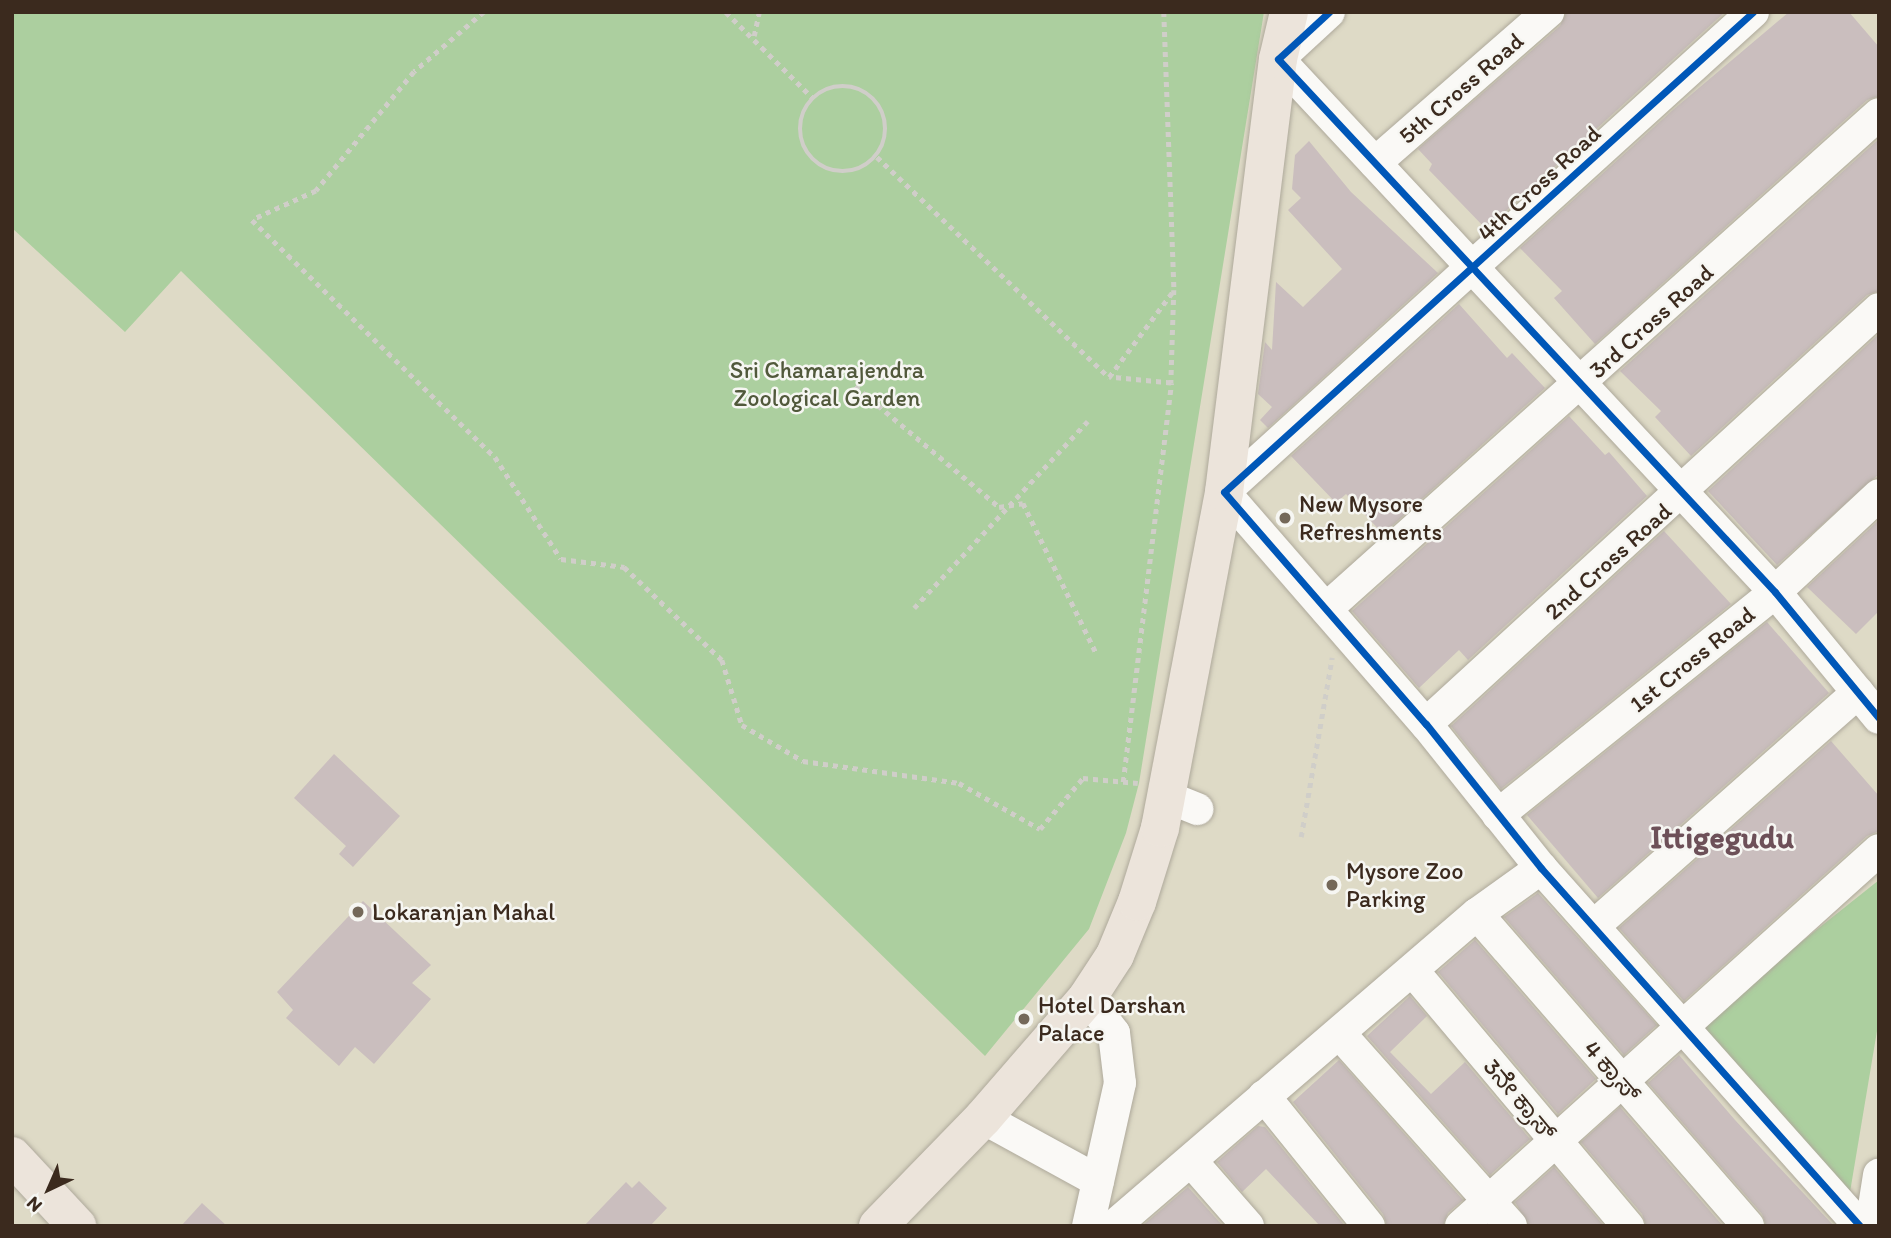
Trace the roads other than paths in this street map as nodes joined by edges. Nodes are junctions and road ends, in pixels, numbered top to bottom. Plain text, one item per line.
1 (1289, 12) edge
2 (1329, 12) edge
3 (1548, 12) edge
4 (1753, 12) edge
5 (1278, 59) junction
6 (1879, 114) edge
7 (1375, 163) junction
8 (1474, 269) junction
9 (1879, 309) edge
10 (1583, 384) junction
11 (1224, 492) junction
12 (1683, 493) junction
13 (1879, 495) edge
14 (1775, 592) junction
15 (1326, 609) junction
16 (1858, 692) junction
17 (1879, 718) edge
18 (1426, 724) junction
19 (1498, 816) junction
20 (1879, 850) edge
21 (1541, 868) junction
22 (1477, 914) junction
23 (1595, 925) junction
24 (1413, 971) junction
25 (1087, 998) junction
26 (1683, 1028) junction
27 (1340, 1034) junction
28 (1622, 1083) junction
29 (1264, 1096) junction
30 (983, 1118) junction
31 (1555, 1141) junction
32 (12, 1156) edge
33 (1192, 1162) junction
34 (1879, 1175) edge
35 (1098, 1181) junction
36 (1488, 1199) junction
37 (77, 1226) edge
38 (878, 1226) edge
39 (1088, 1226) edge
40 (1114, 1226) edge
41 (1248, 1226) edge
42 (1369, 1226) edge
43 (1461, 1226) edge
44 (1511, 1226) edge
45 (1628, 1226) edge
46 (1748, 1226) edge
47 (1860, 1226) edge
48 (1871, 1226) edge

1 - 5 main road
2 - 5 street
3 - 7 street, 5th Cross Road
4 - 8 street, 4th Cross Road
5 - 7 street
5 - 11 main road
6 - 10 street, 3rd Cross Road
7 - 8 street
8 - 10 street
8 - 11 street, 4th Cross Road
9 - 12 street, 2nd Cross Road
10 - 12 street
10 - 15 street, 3rd Cross Road
11 - 15 street
11 - 25 main road
12 - 14 street
12 - 18 street, 2nd Cross Road
13 - 14 street, 1st Cross Road
14 - 16 street
14 - 19 street, 1st Cross Road
15 - 18 street
16 - 17 street
16 - 23 street
18 - 19 street
19 - 21 street
20 - 26 street
21 - 22 street
21 - 23 street
22 - 24 street
22 - 28 street, 4 ಕ್ರಾಸ್
23 - 26 street
24 - 27 street
24 - 31 street, 3ನೆೇ ಕ್ರಾಸ್
25 - 30 main road
25 - 35 street
26 - 28 street
26 - 47 street
27 - 29 street
27 - 36 street
28 - 31 street
28 - 46 street, 4 ಕ್ರಾಸ್
29 - 33 street
29 - 42 street
30 - 35 street
30 - 38 main road
31 - 36 street
31 - 45 street, 3ನೆೇ ಕ್ರಾಸ್
32 - 37 main road
33 - 40 street
33 - 41 street
34 - 48 street
35 - 39 street
36 - 43 street
36 - 44 street

